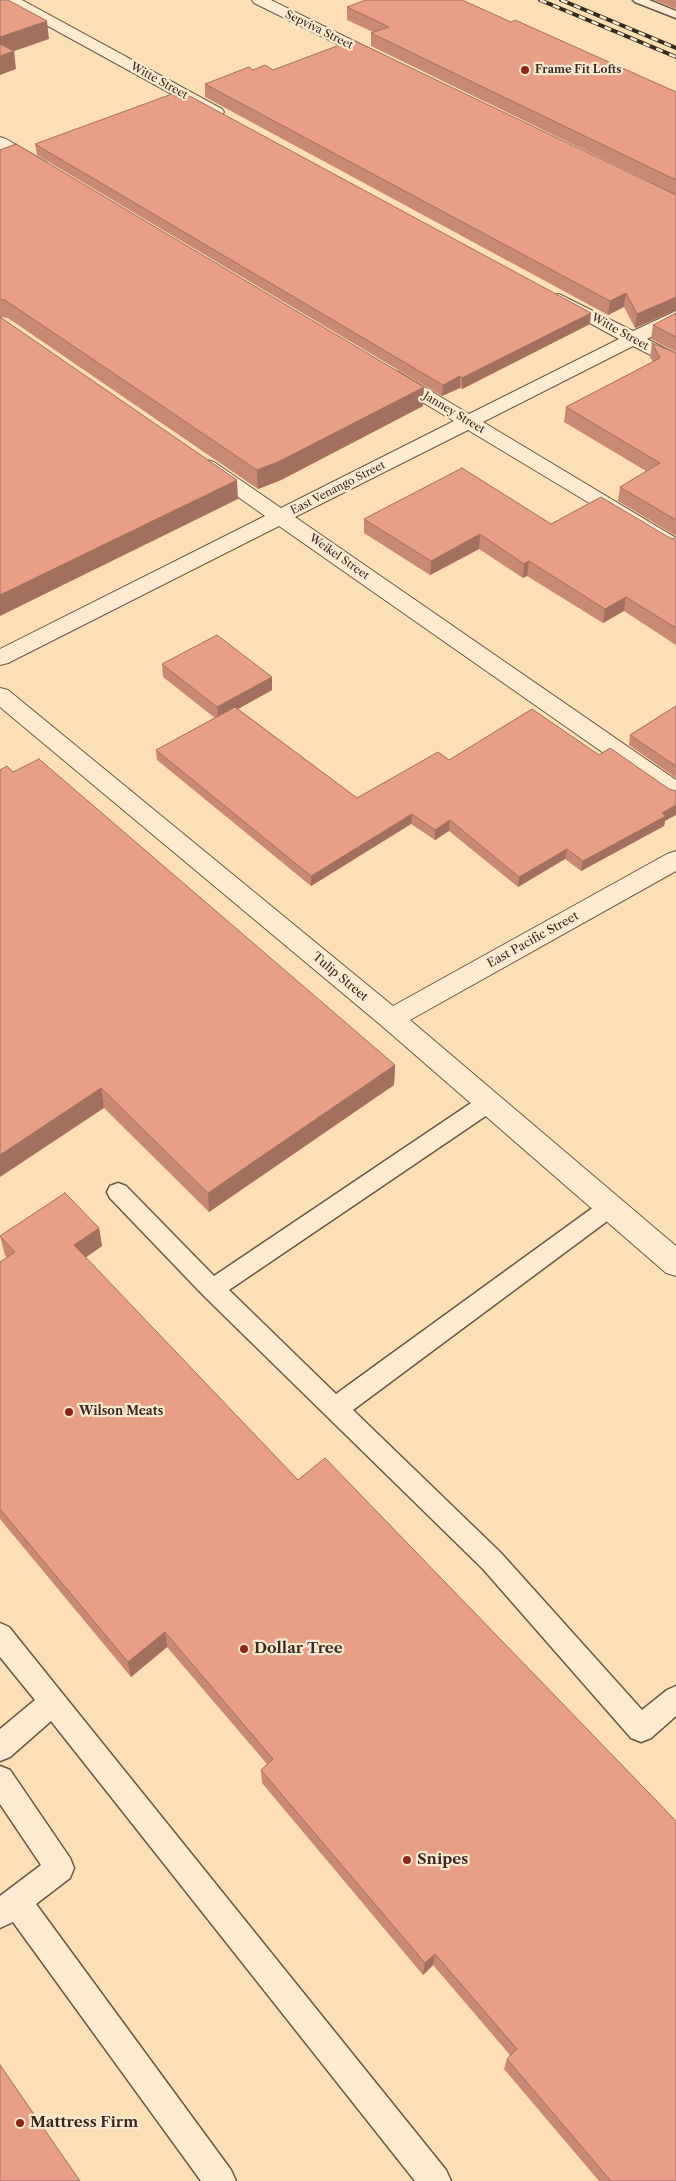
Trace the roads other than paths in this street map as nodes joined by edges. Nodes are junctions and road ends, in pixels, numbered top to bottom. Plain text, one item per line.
1 (11, 0) edge
2 (259, 0) edge
3 (639, 0) edge
4 (676, 15) edge
5 (392, 65) edge
6 (230, 119) edge
7 (0, 142) edge
8 (60, 177) edge
9 (546, 291) edge
10 (676, 317) edge
11 (633, 339) junction
12 (676, 362) edge
13 (375, 366) edge
14 (468, 422) junction
15 (193, 457) edge
16 (282, 517) junction
17 (676, 547) edge
18 (0, 658) edge
19 (0, 695) edge
20 (676, 792) edge
21 (676, 860) edge
22 (391, 1019) junction
23 (488, 1103) junction
24 (118, 1192) dead end
25 (610, 1207) junction
26 (676, 1264) edge
27 (212, 1289) junction
28 (334, 1409) junction
29 (0, 1636) edge
30 (676, 1699) edge
31 (53, 1702) junction
32 (0, 1747) edge
33 (0, 1780) edge
34 (8, 1907) edge
35 (220, 2181) edge
36 (435, 2181) edge

1 - 6 street, Witte Street
2 - 5 street, Sepviva Street
3 - 4 lane
7 - 8 street
9 - 11 street, Witte Street
10 - 11 street, East Venango Street
11 - 12 street, Witte Street
11 - 14 street, East Venango Street
13 - 14 street, Janney Street
14 - 16 street, East Venango Street
14 - 17 street, Janney Street
15 - 16 street, Weikel Street
16 - 18 street, East Venango Street
16 - 20 street, Weikel Street
19 - 22 street, Tulip Street
21 - 22 street, East Pacific Street
22 - 23 street, Tulip Street
23 - 25 street, Tulip Street
23 - 27 lane
24 - 27 lane
25 - 26 street, Tulip Street
25 - 28 lane
27 - 28 lane
28 - 30 lane
29 - 31 lane
31 - 32 lane
31 - 36 lane
33 - 34 lane
34 - 35 lane

